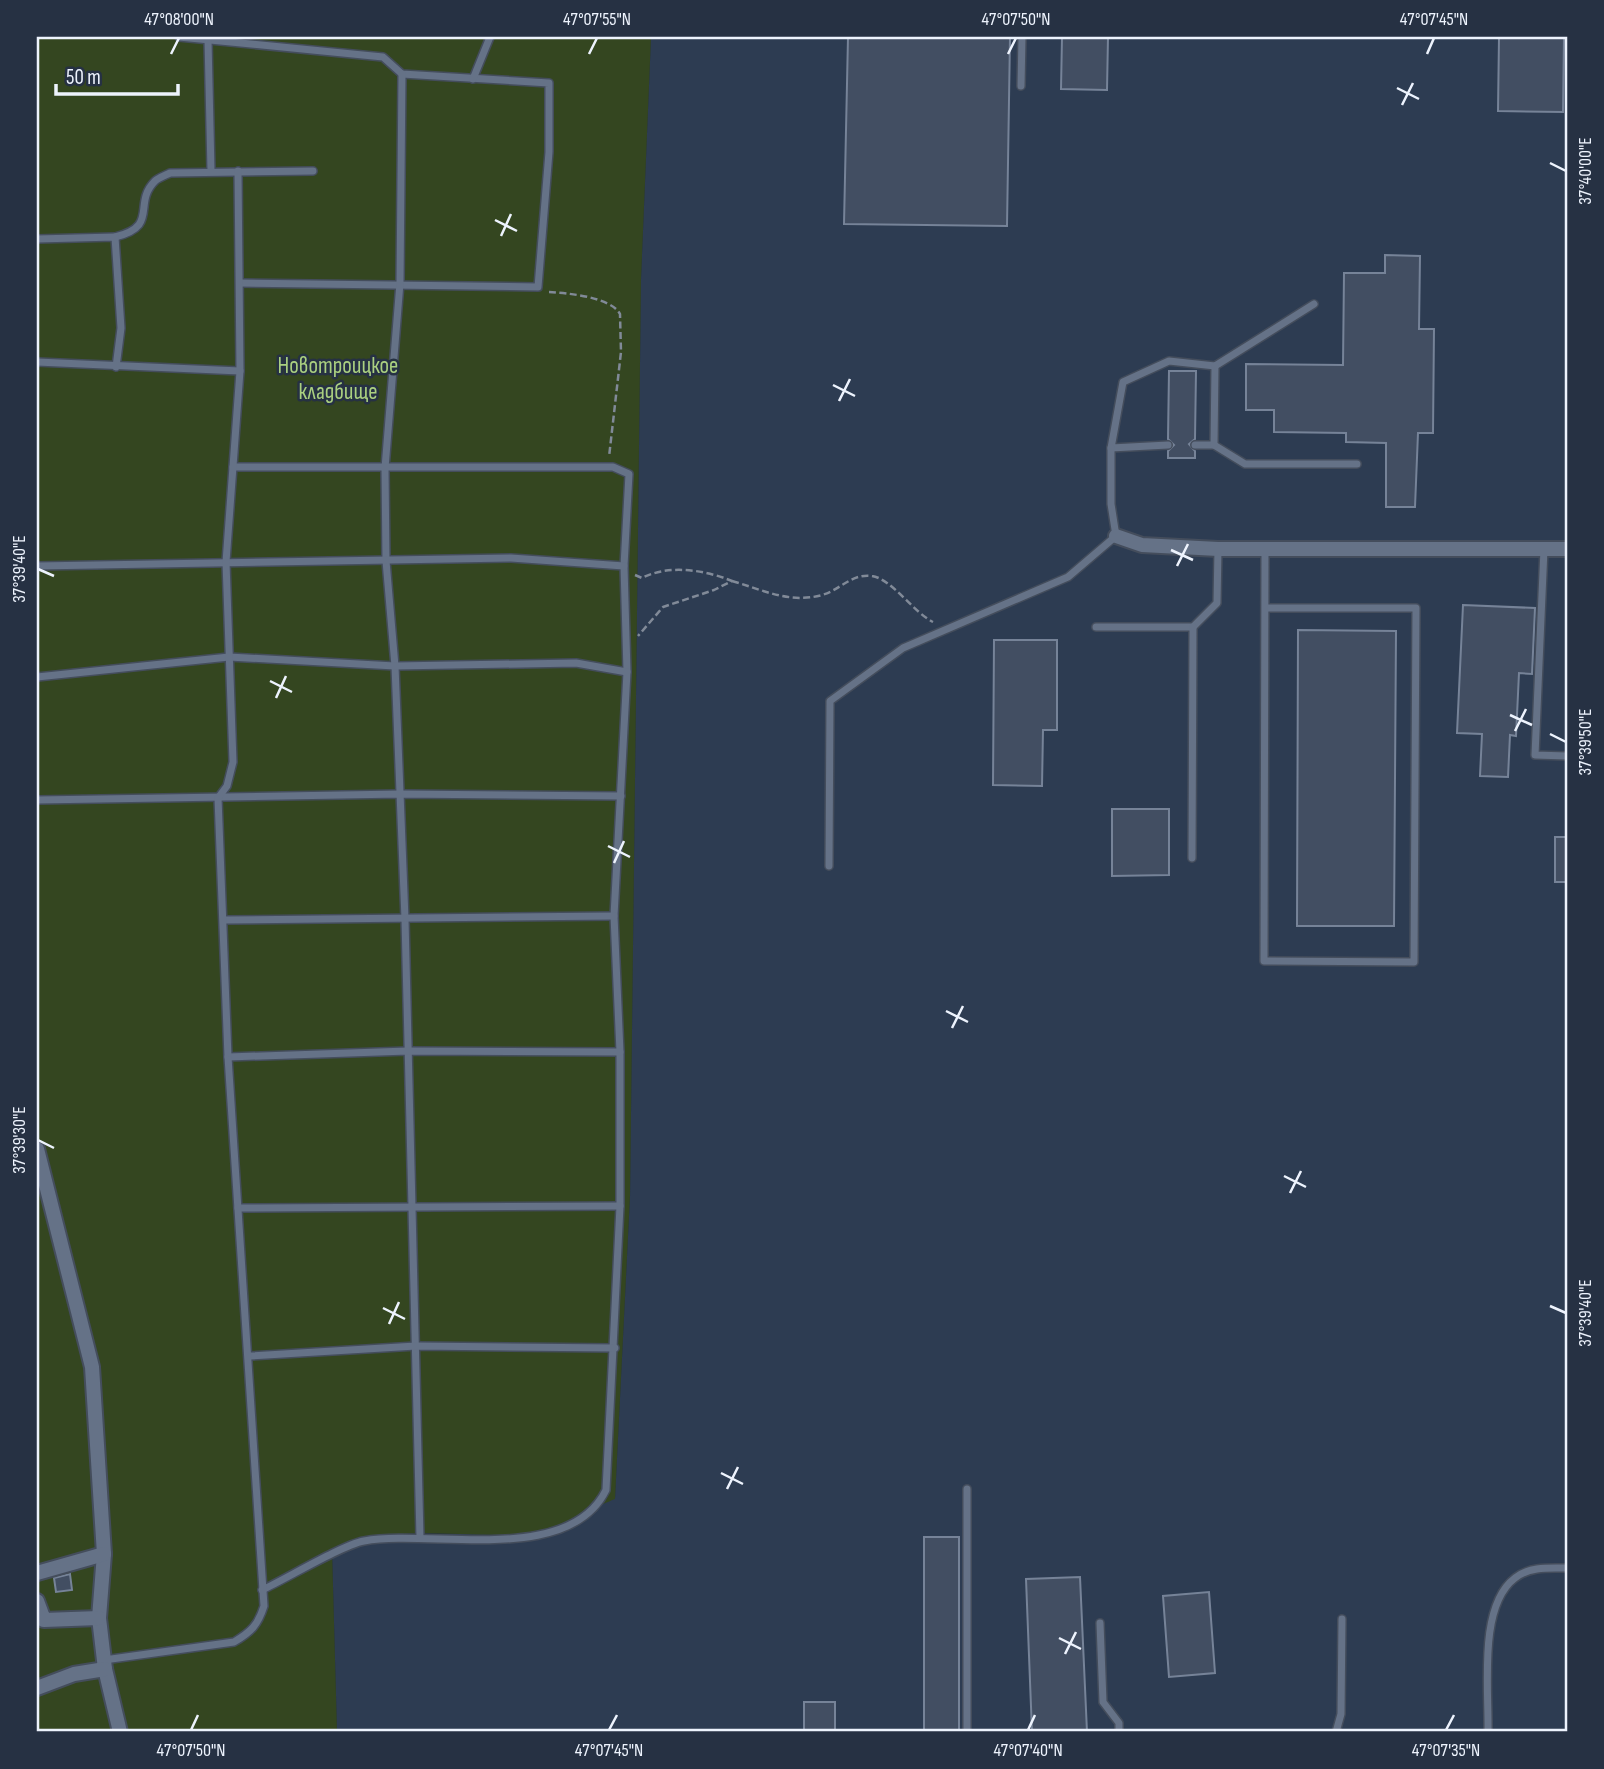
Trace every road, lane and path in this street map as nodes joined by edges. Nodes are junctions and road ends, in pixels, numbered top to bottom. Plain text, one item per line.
1 (180, 37) edge
2 (490, 37) edge
3 (1022, 37) edge
4 (208, 40) junction
5 (402, 74) junction
6 (473, 79) junction
7 (1021, 86) dead end
8 (238, 171) junction
9 (211, 172) junction
10 (313, 172) dead end
11 (115, 237) junction
12 (37, 239) edge
13 (240, 283) junction
14 (400, 283) junction
15 (538, 287) junction
16 (1314, 304) dead end
17 (37, 362) edge
18 (1215, 366) junction
19 (116, 367) junction
20 (240, 371) junction
21 (1168, 444) dead end
22 (1195, 445) dead end
23 (1214, 445) junction
24 (1111, 448) junction
25 (1357, 464) dead end
26 (233, 467) junction
27 (608, 467) junction
28 (385, 468) junction
29 (1116, 536) junction
30 (1218, 549) junction
31 (1544, 549) junction
32 (1567, 549) edge
33 (1265, 550) junction
34 (386, 561) junction
35 (226, 562) junction
36 (37, 566) edge
37 (624, 566) junction
38 (732, 581) junction
39 (1265, 608) junction
40 (1096, 627) dead end
41 (1192, 627) junction
42 (944, 628) junction
43 (627, 651) junction
44 (229, 657) junction
45 (395, 666) junction
46 (627, 672) junction
47 (37, 677) edge
48 (1567, 756) edge
49 (400, 794) junction
50 (621, 796) junction
51 (218, 798) junction
52 (37, 800) edge
53 (1192, 858) dead end
54 (829, 866) dead end
55 (614, 916) junction
56 (405, 919) junction
57 (225, 920) junction
58 (408, 1051) junction
59 (620, 1052) junction
60 (228, 1057) junction
61 (37, 1149) edge
62 (620, 1206) junction
63 (411, 1207) junction
64 (238, 1208) junction
65 (416, 1346) junction
66 (615, 1348) junction
67 (250, 1356) junction
68 (967, 1489) dead end
69 (420, 1538) junction
70 (104, 1554) junction
71 (1567, 1568) edge
72 (37, 1573) edge
73 (262, 1590) junction
74 (37, 1601) edge
75 (99, 1618) junction
76 (1342, 1619) dead end
77 (1100, 1623) dead end
78 (105, 1664) junction
79 (37, 1688) edge
80 (120, 1732) edge
81 (967, 1732) edge
82 (1119, 1732) edge
83 (1336, 1732) edge
84 (1488, 1732) edge

1 - 4 lane
2 - 6 lane
3 - 7 lane
4 - 5 lane
4 - 9 lane
5 - 6 lane
5 - 14 lane
6 - 15 lane
8 - 9 lane
8 - 10 lane
8 - 13 lane
9 - 11 lane
11 - 12 lane
11 - 19 lane
13 - 14 lane
13 - 20 lane
14 - 15 lane
14 - 28 lane
15 - 27 path
16 - 18 lane
17 - 19 lane
18 - 23 lane
18 - 24 lane
19 - 20 lane
20 - 26 lane
21 - 24 lane
22 - 23 lane
23 - 25 lane
24 - 29 lane
26 - 28 lane
26 - 35 lane
27 - 28 lane
27 - 37 lane
28 - 34 lane
29 - 30 street
29 - 42 lane
30 - 33 street
30 - 41 lane
31 - 32 street
31 - 33 street
31 - 48 lane
33 - 39 lane
34 - 35 lane
34 - 37 lane
34 - 45 lane
35 - 36 lane
35 - 44 lane
37 - 38 path
37 - 43 lane
38 - 42 path
38 - 43 path
39 - 39 lane
40 - 41 lane
41 - 53 lane
42 - 54 lane
43 - 46 lane
44 - 45 lane
44 - 47 lane
44 - 51 lane
45 - 46 lane
45 - 49 lane
46 - 50 lane
49 - 50 lane
49 - 51 lane
49 - 56 lane
50 - 55 lane
51 - 52 lane
51 - 57 lane
55 - 56 lane
55 - 59 lane
56 - 57 lane
56 - 58 lane
57 - 60 lane
58 - 59 lane
58 - 60 lane
58 - 63 lane
59 - 62 lane
60 - 64 lane
61 - 70 street
62 - 63 lane
62 - 66 lane
63 - 64 lane
63 - 65 lane
64 - 67 lane
65 - 66 lane
65 - 67 lane
65 - 69 lane
66 - 69 lane
67 - 73 lane
68 - 81 lane
69 - 73 lane
70 - 72 street
70 - 75 street
71 - 84 lane
73 - 78 lane
74 - 75 street
75 - 78 street
76 - 83 lane
77 - 82 lane
78 - 79 street
78 - 80 street

